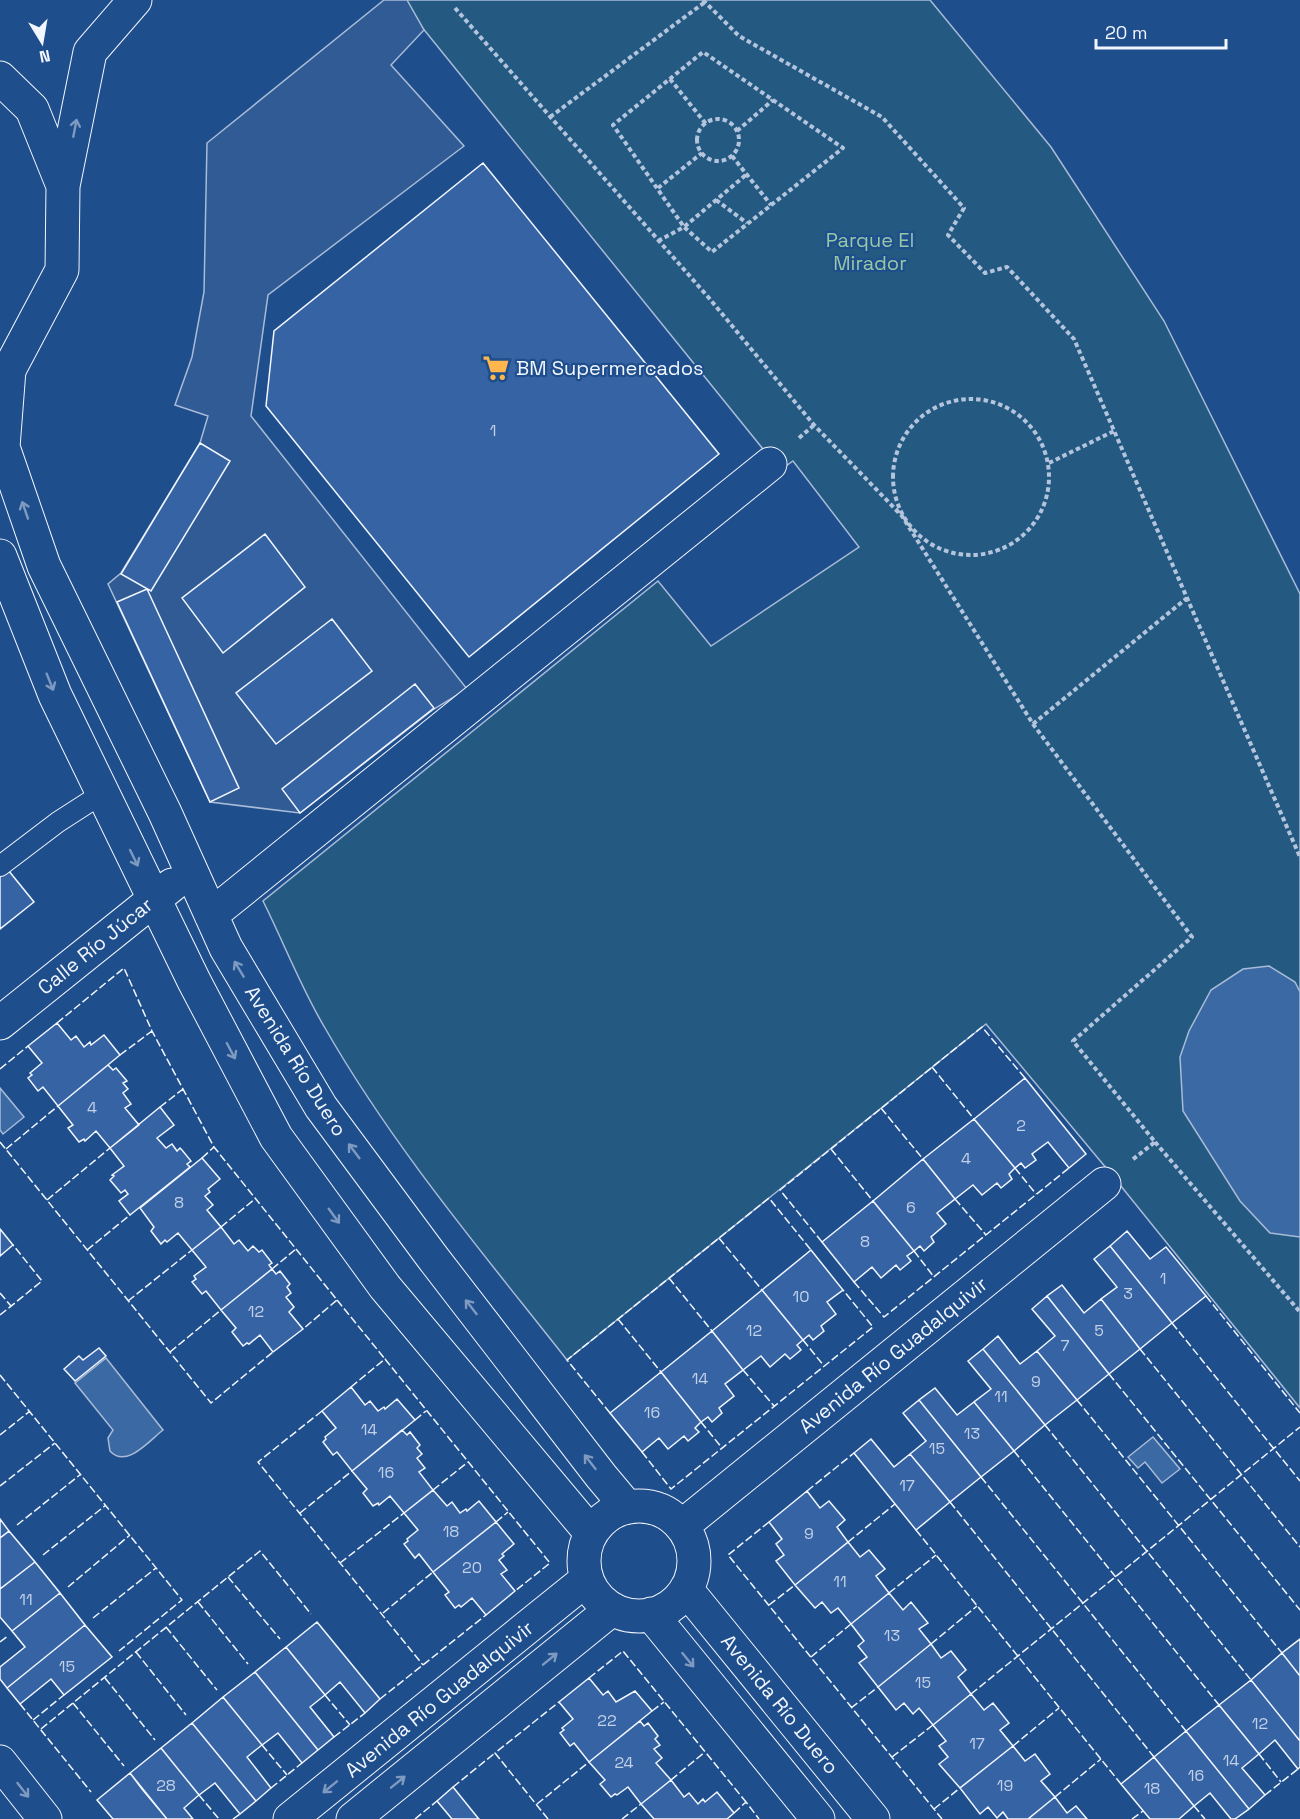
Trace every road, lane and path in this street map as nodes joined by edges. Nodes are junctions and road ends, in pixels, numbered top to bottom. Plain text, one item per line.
1 (135, 0) edge
2 (704, 1) edge
3 (455, 8) dead end
4 (0, 78) edge
5 (670, 79) junction
6 (773, 100) junction
7 (550, 117) junction
8 (706, 124) junction
9 (737, 131) junction
10 (702, 153) junction
11 (732, 156) junction
12 (747, 174) junction
13 (63, 186) junction
14 (657, 188) junction
15 (716, 200) junction
16 (771, 205) junction
17 (747, 224) junction
18 (684, 227) junction
19 (658, 241) junction
20 (4, 373) edge
21 (1114, 431) junction
22 (770, 464) dead end
23 (1048, 464) junction
24 (902, 516) junction
25 (0, 556) edge
26 (0, 590) edge
27 (1187, 598) junction
28 (27, 628) junction
29 (1033, 724) junction
30 (103, 793) junction
31 (1300, 857) edge
32 (0, 866) edge
33 (191, 870) junction
34 (154, 899) junction
35 (211, 915) junction
36 (0, 1023) edge
37 (1155, 1142) junction
38 (1104, 1184) joint
39 (1300, 1312) edge
40 (627, 1507) junction
41 (682, 1526) junction
42 (591, 1533) junction
43 (587, 1579) junction
44 (686, 1589) junction
45 (612, 1609) junction
46 (651, 1614) junction
47 (0, 1762) edge
48 (45, 1819) edge
49 (290, 1819) edge
50 (353, 1819) edge
51 (818, 1819) edge
52 (873, 1819) edge

13 -> 1 street
2 - 7 path
2 - 21 path
3 - 7 path
4 - 13 street
5 - 6 path
5 - 8 path
5 - 14 path
6 - 9 path
6 - 16 path
7 - 19 path
8 - 9 path
8 - 10 path
9 - 11 path
10 - 11 path
10 - 14 path
11 - 12 path
12 - 15 path
12 - 16 path
13 - 20 street
14 - 18 path
15 - 17 path
15 - 18 path
16 - 17 path
17 - 18 path
18 - 19 path
19 - 24 path
33 -> 20 street, Avenida Río Duero
21 - 23 path
21 - 27 path
22 - 35 street
23 - 24 path
23 - 24 path
24 - 29 path
25 - 28 street
26 - 28 street
27 - 29 path
27 - 31 path
28 -> 30 street
29 - 37 path
30 - 32 lane
30 -> 34 street
33 - 34 street, Calle Río Júcar
33 - 35 street, Avenida Río Duero
34 - 36 street, Calle Río Júcar
34 -> 42 street
40 -> 35 street, Avenida Río Duero
37 - 38 path
37 - 39 path
38 - 41 street, Avenida Río Guadalquivir
40 - 41 street
40 - 42 street
41 - 44 street
42 - 43 street
43 - 45 street
43 -> 49 street, Avenida Río Guadalquivir
44 - 46 street
44 - 52 street, Avenida Río Duero
45 - 46 street
50 -> 45 street, Avenida Río Guadalquivir
46 -> 51 street
47 -> 48 street

